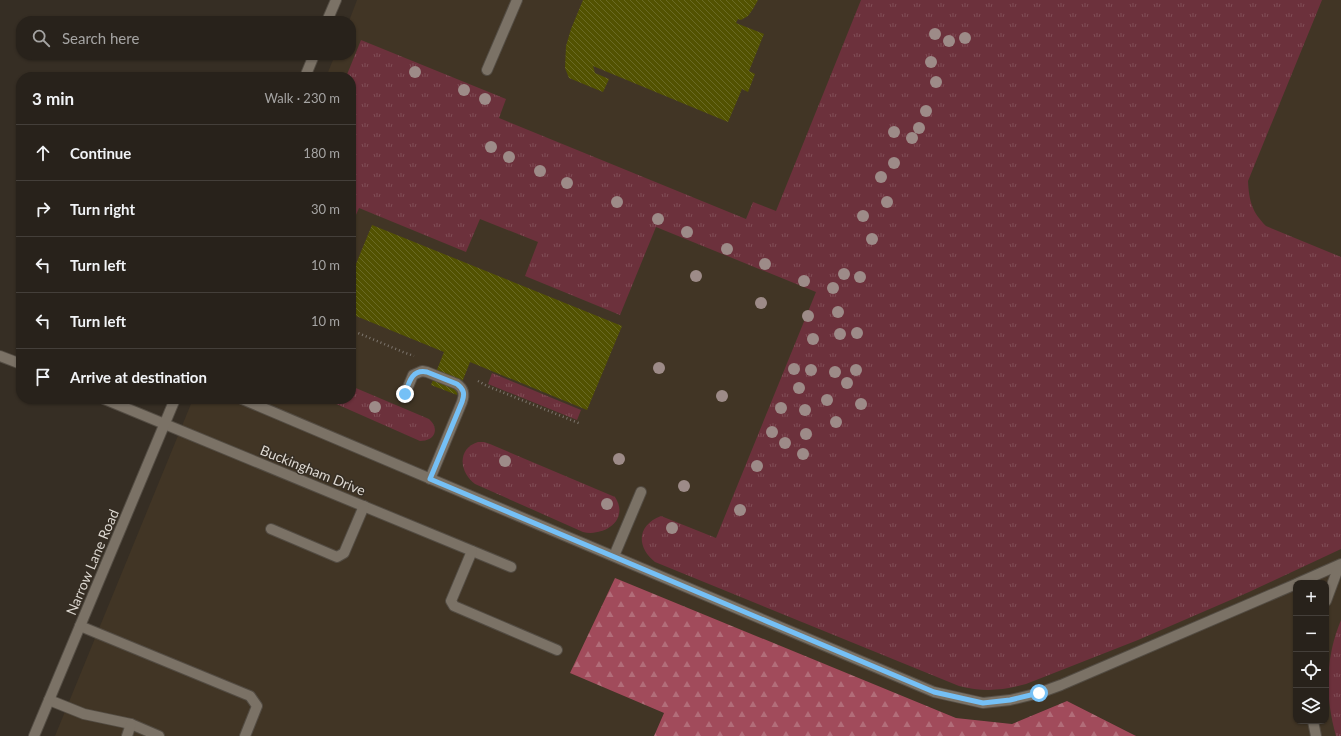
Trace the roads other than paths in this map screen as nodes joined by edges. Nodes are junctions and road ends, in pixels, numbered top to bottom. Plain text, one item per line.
1 (336, 0) edge
2 (516, 0) edge
3 (329, 16) edge
4 (312, 60) edge
5 (487, 70) dead end
6 (307, 72) edge
7 (0, 356) edge
8 (16, 362) edge
9 (405, 394) dead end
10 (116, 404) edge
11 (173, 404) edge
12 (254, 404) edge
13 (165, 424) junction
14 (430, 479) junction
15 (641, 492) dead end
16 (364, 506) junction
17 (271, 529) dead end
18 (472, 551) junction
19 (614, 556) junction
20 (1340, 565) edge
21 (511, 567) dead end
22 (1304, 580) edge
23 (1293, 585) edge
24 (1329, 593) edge
25 (80, 626) junction
26 (557, 650) dead end
27 (49, 700) junction
28 (131, 724) junction
29 (1314, 724) edge
30 (34, 736) edge
31 (127, 736) edge
32 (159, 736) edge
33 (245, 736) edge
34 (1316, 736) edge

1 - 3 street
2 - 5 street
4 - 6 street
7 - 8 street
9 - 14 street
10 - 13 street, Buckingham Drive
11 - 13 street, Narrow Lane Road
12 - 14 street
13 - 16 street, Buckingham Drive
13 - 25 street, Narrow Lane Road
14 - 19 street
15 - 19 street
16 - 17 street
16 - 18 street, Buckingham Drive
18 - 21 street, Buckingham Drive
18 - 26 street
19 - 23 street
20 - 22 street
20 - 24 street
25 - 27 street, Narrow Lane Road
25 - 33 street
27 - 28 street
27 - 30 street, Narrow Lane Road
28 - 31 street
28 - 32 street
29 - 34 street

